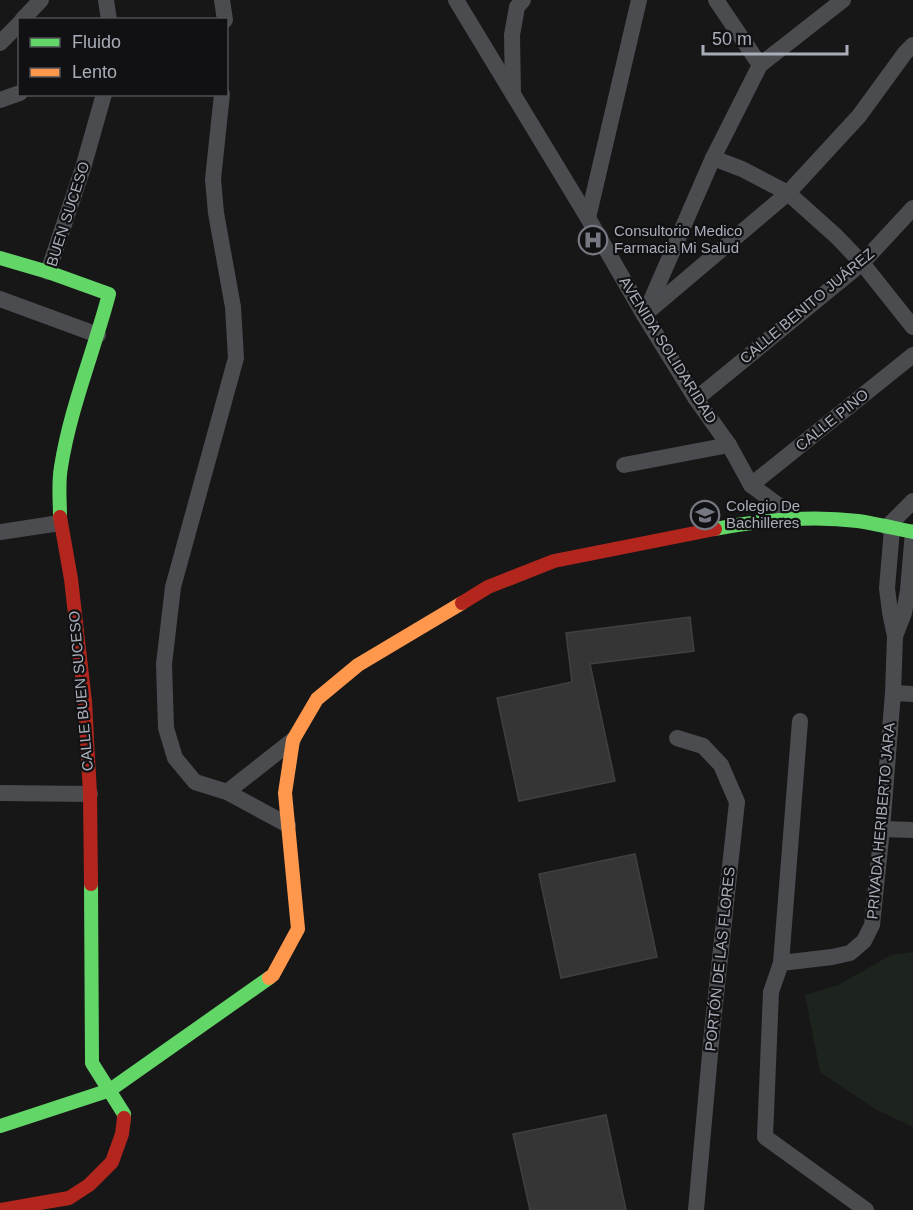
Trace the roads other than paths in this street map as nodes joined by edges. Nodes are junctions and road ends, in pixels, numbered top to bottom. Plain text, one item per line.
1 (41, 0) edge
2 (106, 0) edge
3 (222, 0) edge
4 (456, 0) edge
5 (523, 0) edge
6 (639, 0) edge
7 (716, 0) edge
8 (843, 0) edge
9 (24, 18) edge
10 (109, 18) edge
11 (225, 18) edge
12 (18, 24) edge
13 (0, 43) edge
14 (913, 45) edge
15 (760, 65) junction
16 (18, 94) edge
17 (513, 95) junction
18 (103, 96) edge
19 (222, 96) edge
20 (0, 100) edge
21 (713, 158) junction
22 (788, 193) junction
23 (913, 208) edge
24 (588, 218) junction
25 (0, 258) edge
26 (862, 263) junction
27 (48, 272) junction
28 (109, 294) joint
29 (0, 299) edge
30 (644, 315) junction
31 (913, 327) edge
32 (98, 335) junction
33 (913, 356) edge
34 (696, 399) junction
35 (729, 446) junction
36 (624, 465) dead end
37 (751, 485) junction
38 (913, 501) edge
39 (797, 519) junction
40 (60, 523) junction
41 (889, 528) junction
42 (0, 532) edge
43 (913, 532) edge
44 (895, 636) junction
45 (893, 693) junction
46 (913, 694) edge
47 (800, 721) dead end
48 (678, 738) dead end
49 (293, 740) junction
50 (227, 792) junction
51 (0, 794) edge
52 (90, 794) junction
53 (288, 825) junction
54 (882, 829) junction
55 (913, 830) edge
56 (780, 963) junction
57 (110, 1090) junction
58 (0, 1126) edge
59 (0, 1210) edge
60 (696, 1210) edge
61 (866, 1210) edge

1 - 9 street
2 - 10 street
3 - 11 street
4 - 17 street, AVENIDA SOLIDARIDAD
5 - 17 street
6 - 24 street
7 - 15 street
8 - 15 street
12 - 13 street
14 - 22 street
15 - 21 street
16 - 20 street
17 - 24 street, AVENIDA SOLIDARIDAD
18 - 27 street, BUEN SUCESO
19 - 50 street
21 - 22 street
21 - 30 street
22 - 26 street
22 - 30 street
23 - 26 street, CALLE BENITO JUÁREZ
24 - 30 street, AVENIDA SOLIDARIDAD
25 - 27 main road
26 - 31 street
26 - 34 street, CALLE BENITO JUÁREZ
27 - 28 main road, BUEN SUCESO
28 - 32 main road, CALLE BUEN SUCESO
29 - 32 street
30 - 34 street, AVENIDA SOLIDARIDAD
32 - 40 main road, CALLE BUEN SUCESO
33 - 37 street, CALLE PINO
34 - 35 street, AVENIDA SOLIDARIDAD
35 - 36 street
35 - 37 street, AVENIDA SOLIDARIDAD
37 - 39 street, AVENIDA SOLIDARIDAD
38 - 41 street
39 - 41 main road
39 - 49 main road
40 - 42 street
40 - 52 main road, CALLE BUEN SUCESO
41 - 43 main road
41 - 44 street, PRIVADA HERIBERTO JARA
43 - 44 street, PRIVADA HERIBERTO JARA
44 - 45 street, PRIVADA HERIBERTO JARA
45 - 46 street
45 - 54 street, PRIVADA HERIBERTO JARA
47 - 56 street
48 - 60 street, PORTÓN DE LAS FLORES
49 - 50 street
49 - 53 main road
50 - 53 street
51 - 52 street
52 - 57 main road, CALLE BUEN SUCESO
53 - 57 main road
54 - 55 street
54 - 56 street, PRIVADA HERIBERTO JARA
56 - 61 street
57 - 58 main road
57 - 59 main road, CALLE BUEN SUCESO

